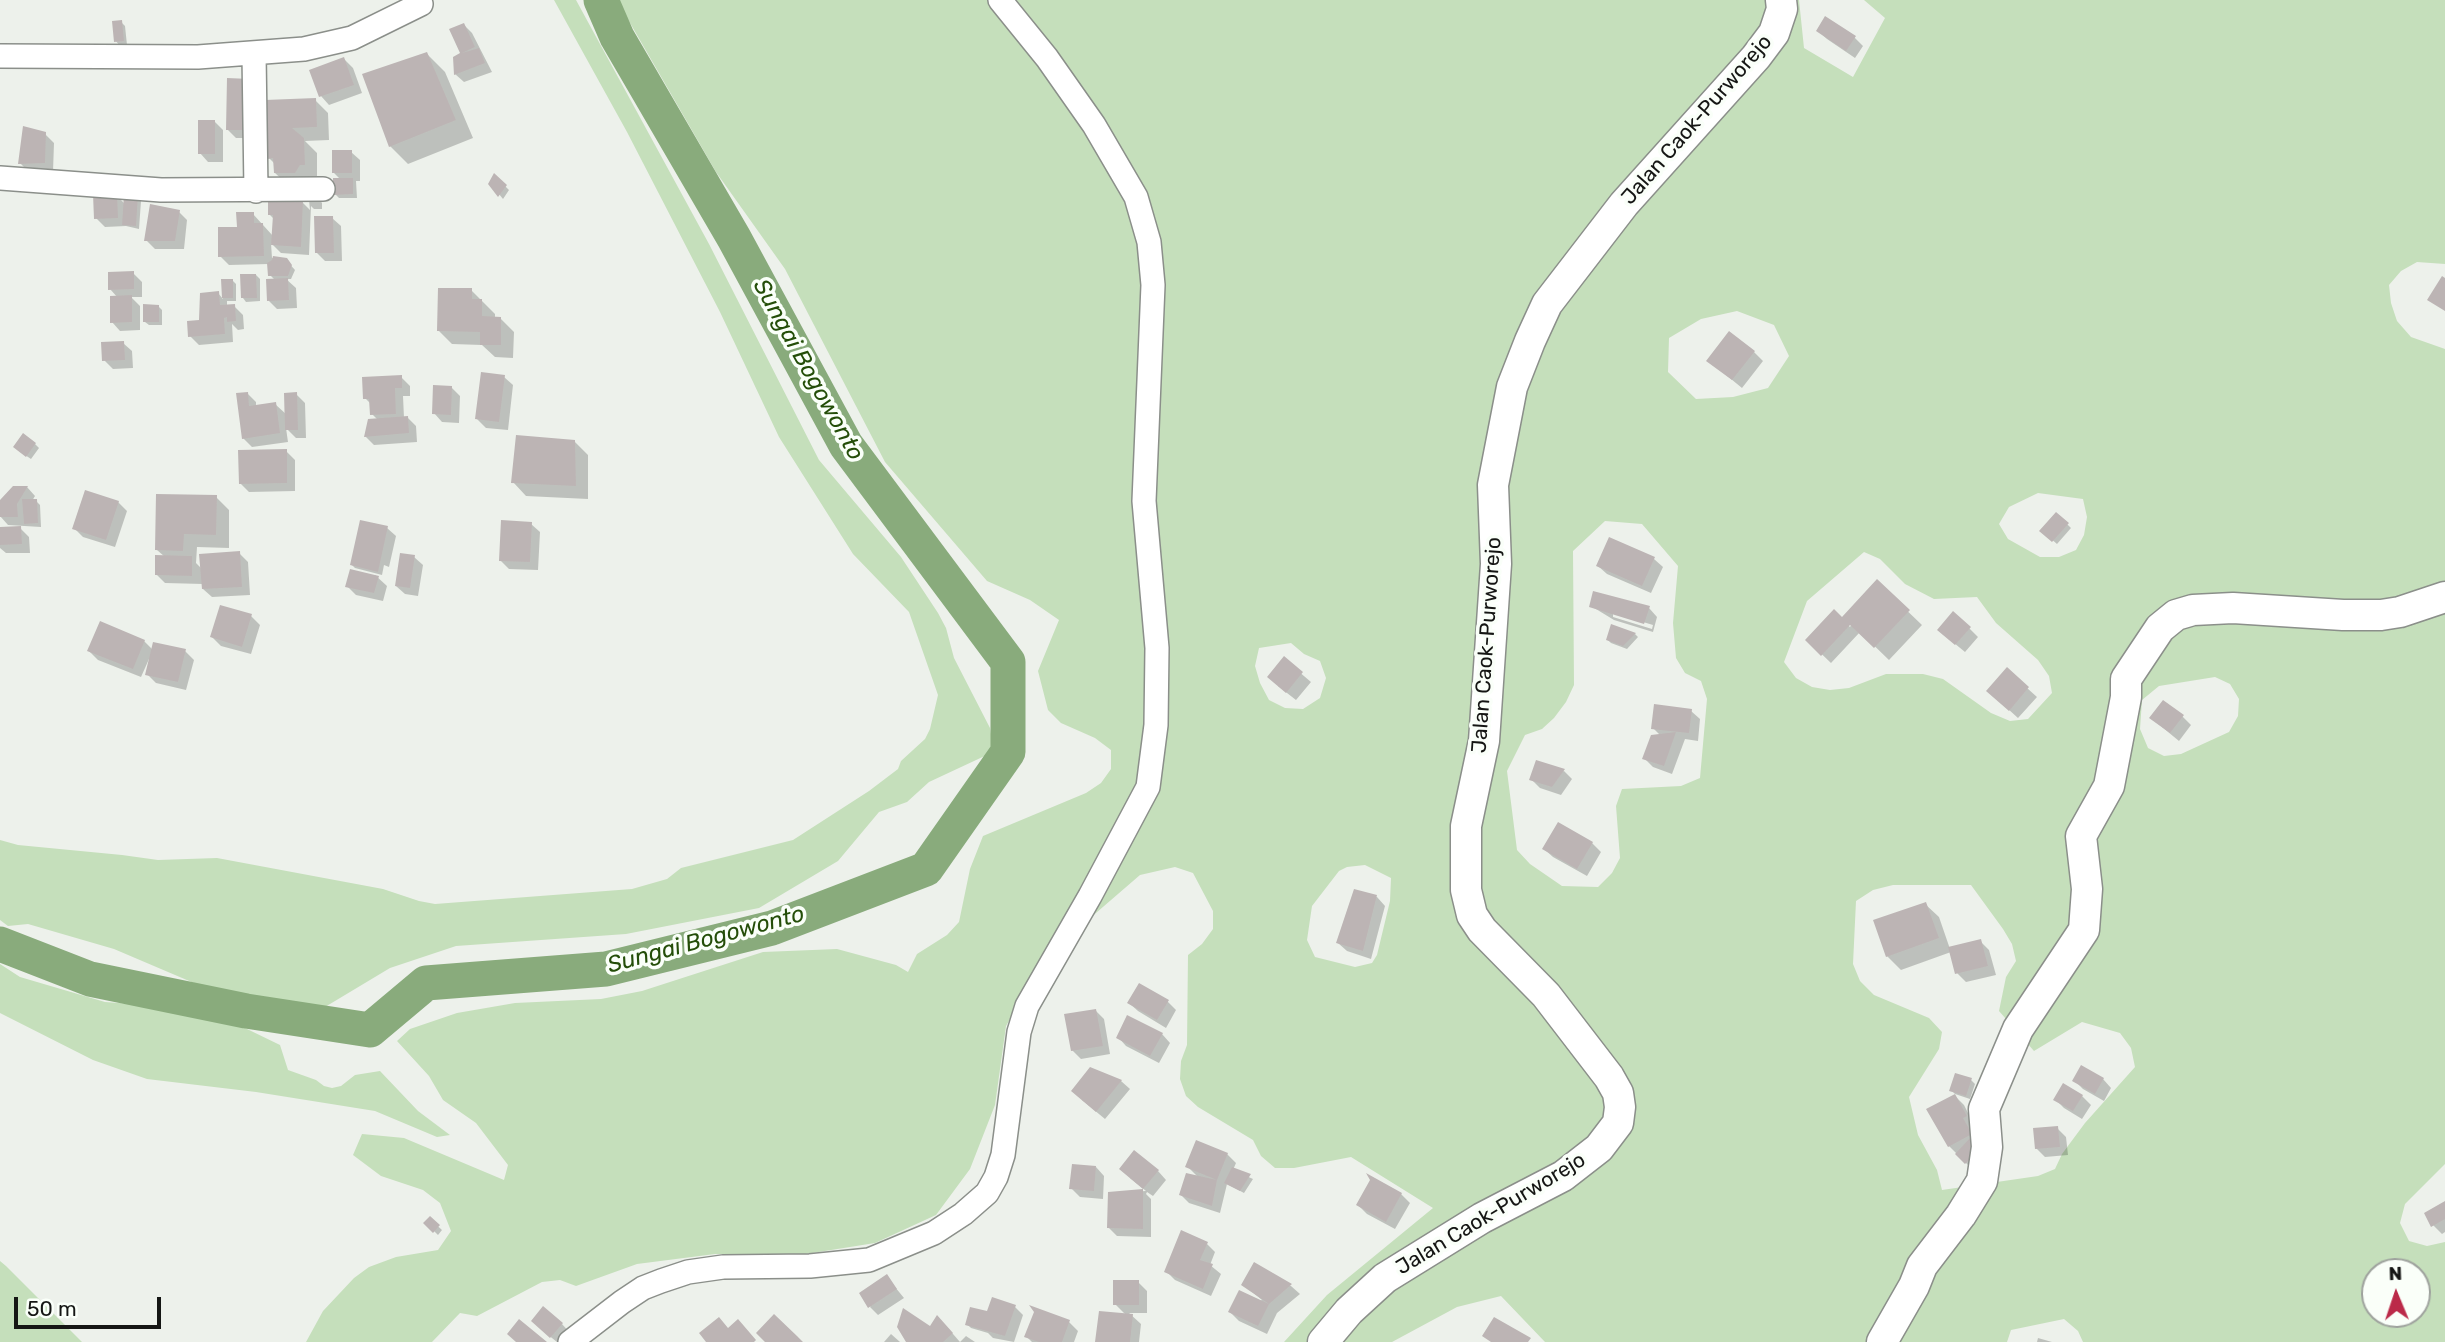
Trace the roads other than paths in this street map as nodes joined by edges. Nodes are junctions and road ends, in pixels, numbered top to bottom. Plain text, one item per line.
1 (1000, 0) edge
2 (1781, 0) edge
3 (421, 4) dead end
4 (254, 54) junction
5 (0, 56) edge
6 (0, 178) edge
7 (323, 189) dead end
8 (256, 191) junction
9 (2445, 597) edge
10 (570, 1342) edge
11 (1323, 1342) edge
12 (1882, 1342) edge

1 - 10 street
2 - 11 street, Jalan Caok-Purworejo
3 - 4 street
4 - 5 street
4 - 8 street
6 - 8 street
7 - 8 street
9 - 12 street

